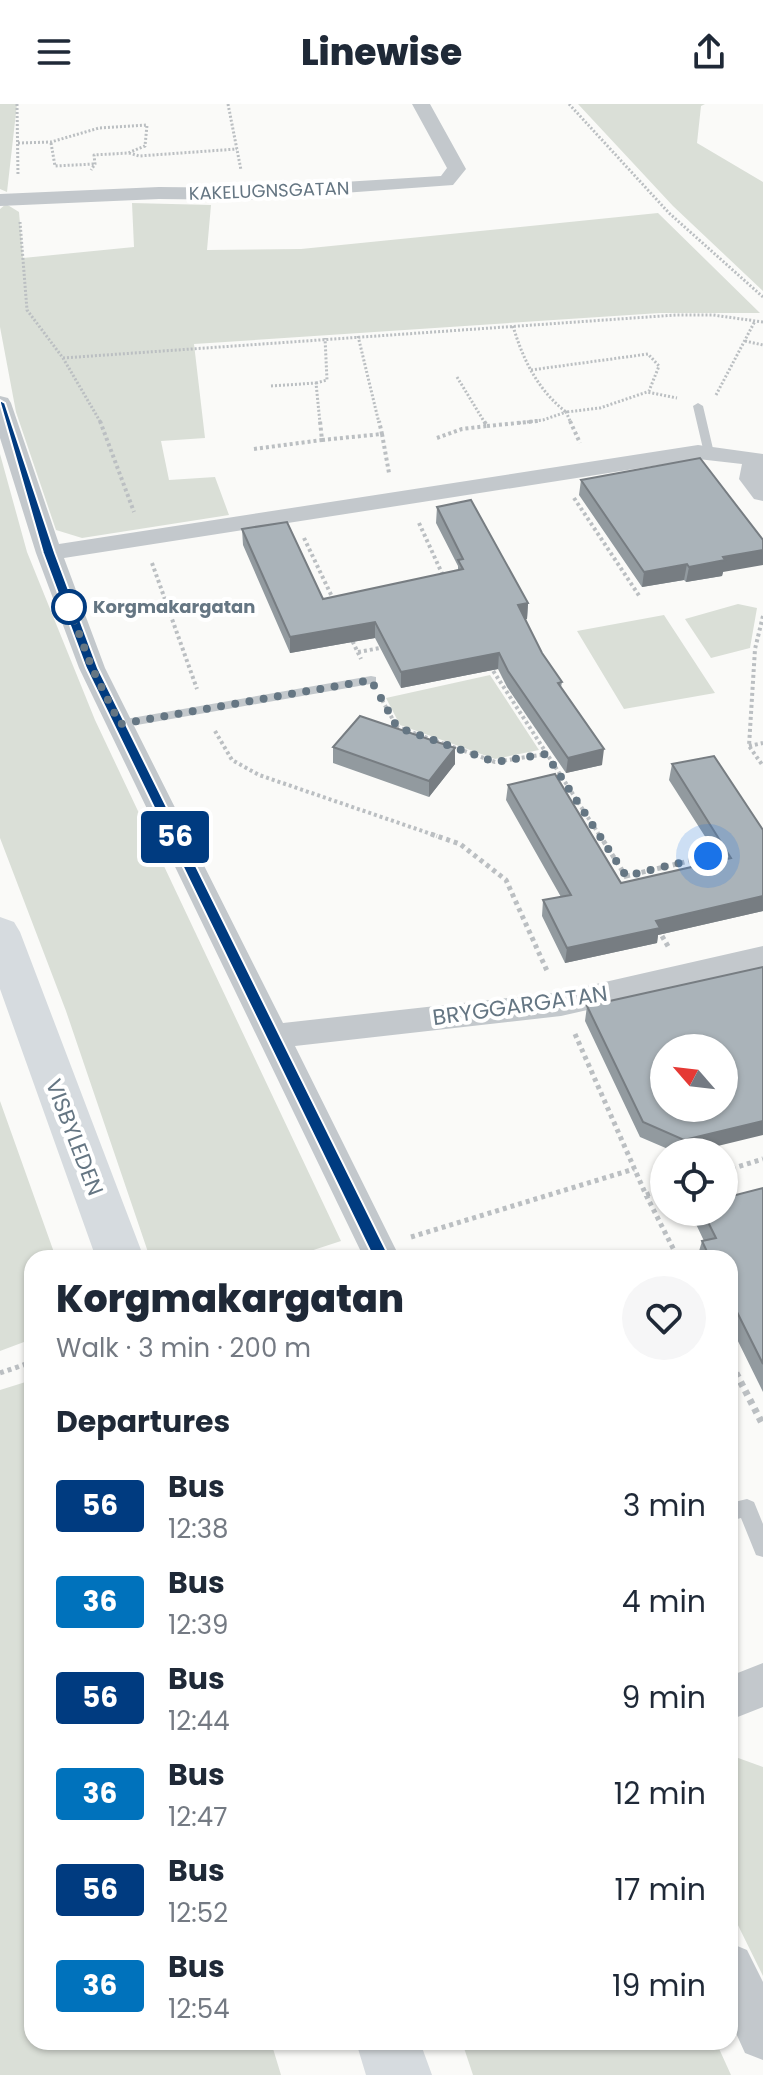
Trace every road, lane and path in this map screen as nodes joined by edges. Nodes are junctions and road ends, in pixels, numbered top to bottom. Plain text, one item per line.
1 (229, 104) edge
2 (421, 104) edge
3 (569, 104) edge
4 (51, 142) junction
5 (18, 143) dead end
6 (237, 149) junction
7 (128, 153) junction
8 (95, 164) junction
9 (90, 171) dead end
10 (247, 194) junction
11 (0, 200) edge
12 (763, 297) edge
13 (755, 321) junction
14 (763, 322) edge
15 (513, 326) junction
16 (358, 336) junction
17 (325, 338) junction
18 (745, 341) junction
19 (763, 345) edge
20 (63, 358) dead end
21 (531, 370) junction
22 (457, 377) dead end
23 (316, 383) junction
24 (271, 386) dead end
25 (649, 391) junction
26 (0, 403) edge
27 (698, 406) junction
28 (437, 438) dead end
29 (322, 440) junction
30 (254, 449) dead end
31 (709, 453) junction
32 (759, 459) edge
33 (763, 494) edge
34 (573, 497) dead end
35 (407, 498) junction
36 (294, 517) junction
37 (49, 553) junction
38 (628, 555) edge
39 (613, 557) junction
40 (450, 591) edge
41 (640, 597) dead end
42 (339, 611) edge
43 (763, 616) edge
44 (345, 625) edge
45 (400, 645) edge
46 (358, 652) junction
47 (485, 658) edge
48 (371, 680) junction
49 (120, 724) junction
50 (763, 743) edge
51 (749, 746) junction
52 (546, 754) junction
53 (763, 766) edge
54 (732, 851) edge
55 (626, 876) junction
56 (633, 888) edge
57 (656, 926) edge
58 (0, 932) edge
59 (0, 955) edge
60 (763, 958) edge
61 (686, 977) junction
62 (29, 1017) junction
63 (274, 1036) junction
64 (763, 1159) edge
65 (738, 1167) edge
66 (634, 1169) dead end
67 (650, 1194) edge
68 (646, 1195) dead end
69 (392, 1249) edge
70 (117, 1250) edge
71 (24, 1365) edge
72 (0, 1373) edge
73 (738, 1376) edge
74 (763, 1425) edge
75 (738, 1510) edge
76 (763, 1548) edge
77 (763, 1685) edge
78 (738, 1695) edge
79 (738, 1983) edge
80 (763, 2035) edge
81 (391, 2050) edge
82 (399, 2075) edge

1 - 6 path
2 - 10 street, KAKELUGNSGATAN
3 - 12 path
4 - 5 path
4 - 7 path
4 - 8 path
6 - 7 path
6 - 10 path
7 - 8 path
8 - 9 path
10 - 11 street, KAKELUGNSGATAN
13 - 14 path
13 - 15 path
13 - 18 path
15 - 16 path
15 - 21 path
16 - 17 path
16 - 29 path
17 - 20 path
17 - 23 path
18 - 19 path
18 - 27 path
21 - 25 path
21 - 25 path
22 - 28 path
23 - 24 path
23 - 29 path
25 - 27 path
26 - 37 street
27 - 31 lane
29 - 30 path
31 - 32 street
31 - 35 street
32 - 33 street
34 - 39 path
35 - 36 street
35 - 40 path
36 - 37 street
36 - 42 path
37 - 49 street
38 - 39 path
39 - 41 path
43 - 51 path
44 - 46 path
45 - 46 path
46 - 48 path
47 - 52 path
48 - 49 lane
48 - 52 path
49 - 63 street
50 - 51 path
51 - 53 path
52 - 55 path
54 - 55 path
55 - 56 path
57 - 61 path
58 - 62 main road, VISBYLEDEN
59 - 62 main road, VISBYLEDEN
60 - 61 street, BRYGGARGATAN
61 - 63 street, BRYGGARGATAN
62 - 70 main road, VISBYLEDEN
63 - 69 street
64 - 65 path
66 - 69 path
67 - 68 path
71 - 72 path
73 - 74 path
75 - 76 lane
77 - 78 street
79 - 80 street
81 - 82 main road

